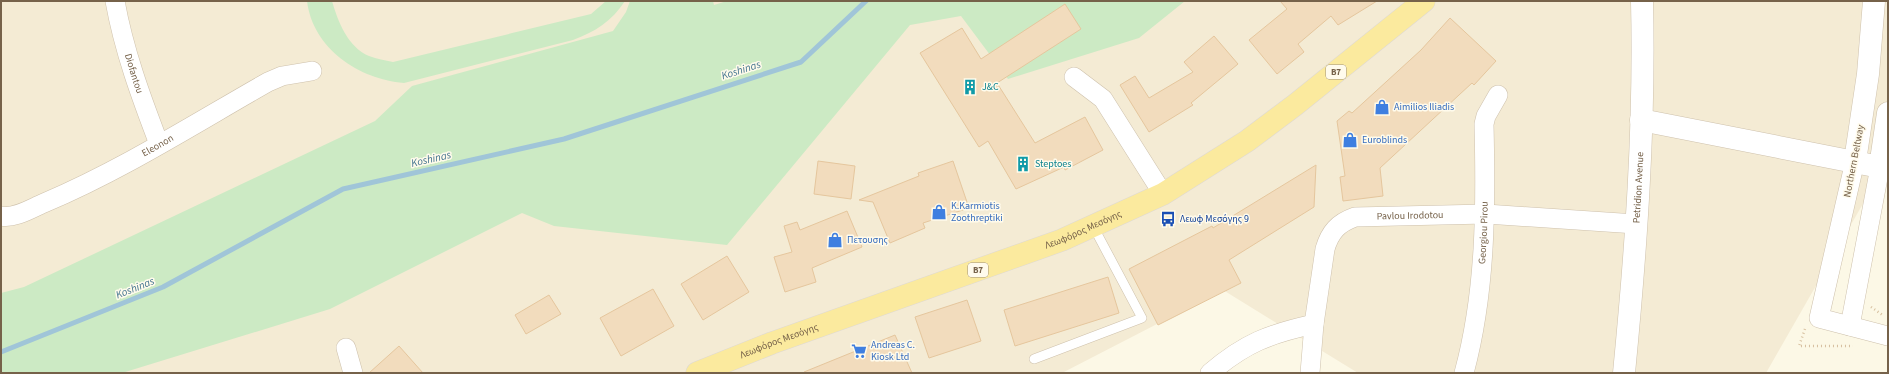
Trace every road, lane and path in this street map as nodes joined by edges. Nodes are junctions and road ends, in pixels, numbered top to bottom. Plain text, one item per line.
1 (114, 1) edge
2 (1424, 1) edge
3 (1642, 1) edge
4 (1874, 1) edge
5 (312, 71) dead end
6 (1074, 77) dead end
7 (1498, 95) dead end
8 (1888, 113) edge
9 (1641, 120) junction
10 (159, 144) junction
11 (1855, 162) junction
12 (1880, 167) junction
13 (1163, 194) junction
14 (1486, 214) junction
15 (1, 216) edge
16 (1636, 224) junction
17 (1093, 226) junction
18 (1314, 324) junction
19 (1850, 326) junction
20 (1888, 336) edge
21 (1799, 346) dead end
22 (1859, 346) dead end
23 (346, 348) dead end
24 (1034, 359) dead end
25 (353, 373) edge
26 (696, 373) edge
27 (1210, 373) edge
28 (1310, 373) edge
29 (1464, 373) edge
30 (1624, 373) edge

1 - 10 street, Diofantou
2 - 13 main road, Λεωφόρος Μεσόγης / B7
3 - 9 street, Petridion Avenue
4 - 11 street, Northern Beltway
5 - 10 street, Eleonon
6 - 13 street
7 - 14 street, Georgiou Pirou
8 - 12 street
9 - 11 street
9 - 16 street, Petridion Avenue
10 - 15 street, Eleonon
11 - 12 street
11 - 19 street, Northern Beltway
12 - 19 street
13 - 17 main road, Λεωφόρος Μεσόγης / B7
14 - 16 street, Pavlou Irodotou
14 - 18 street, Pavlou Irodotou
14 - 29 street, Georgiou Pirou
16 - 30 street, Petridion Avenue
17 - 24 lane
17 - 26 main road, Λεωφόρος Μεσόγης / B7
18 - 27 street
18 - 28 street, Pavlou Irodotou
19 - 20 street
21 - 22 path
23 - 25 street

